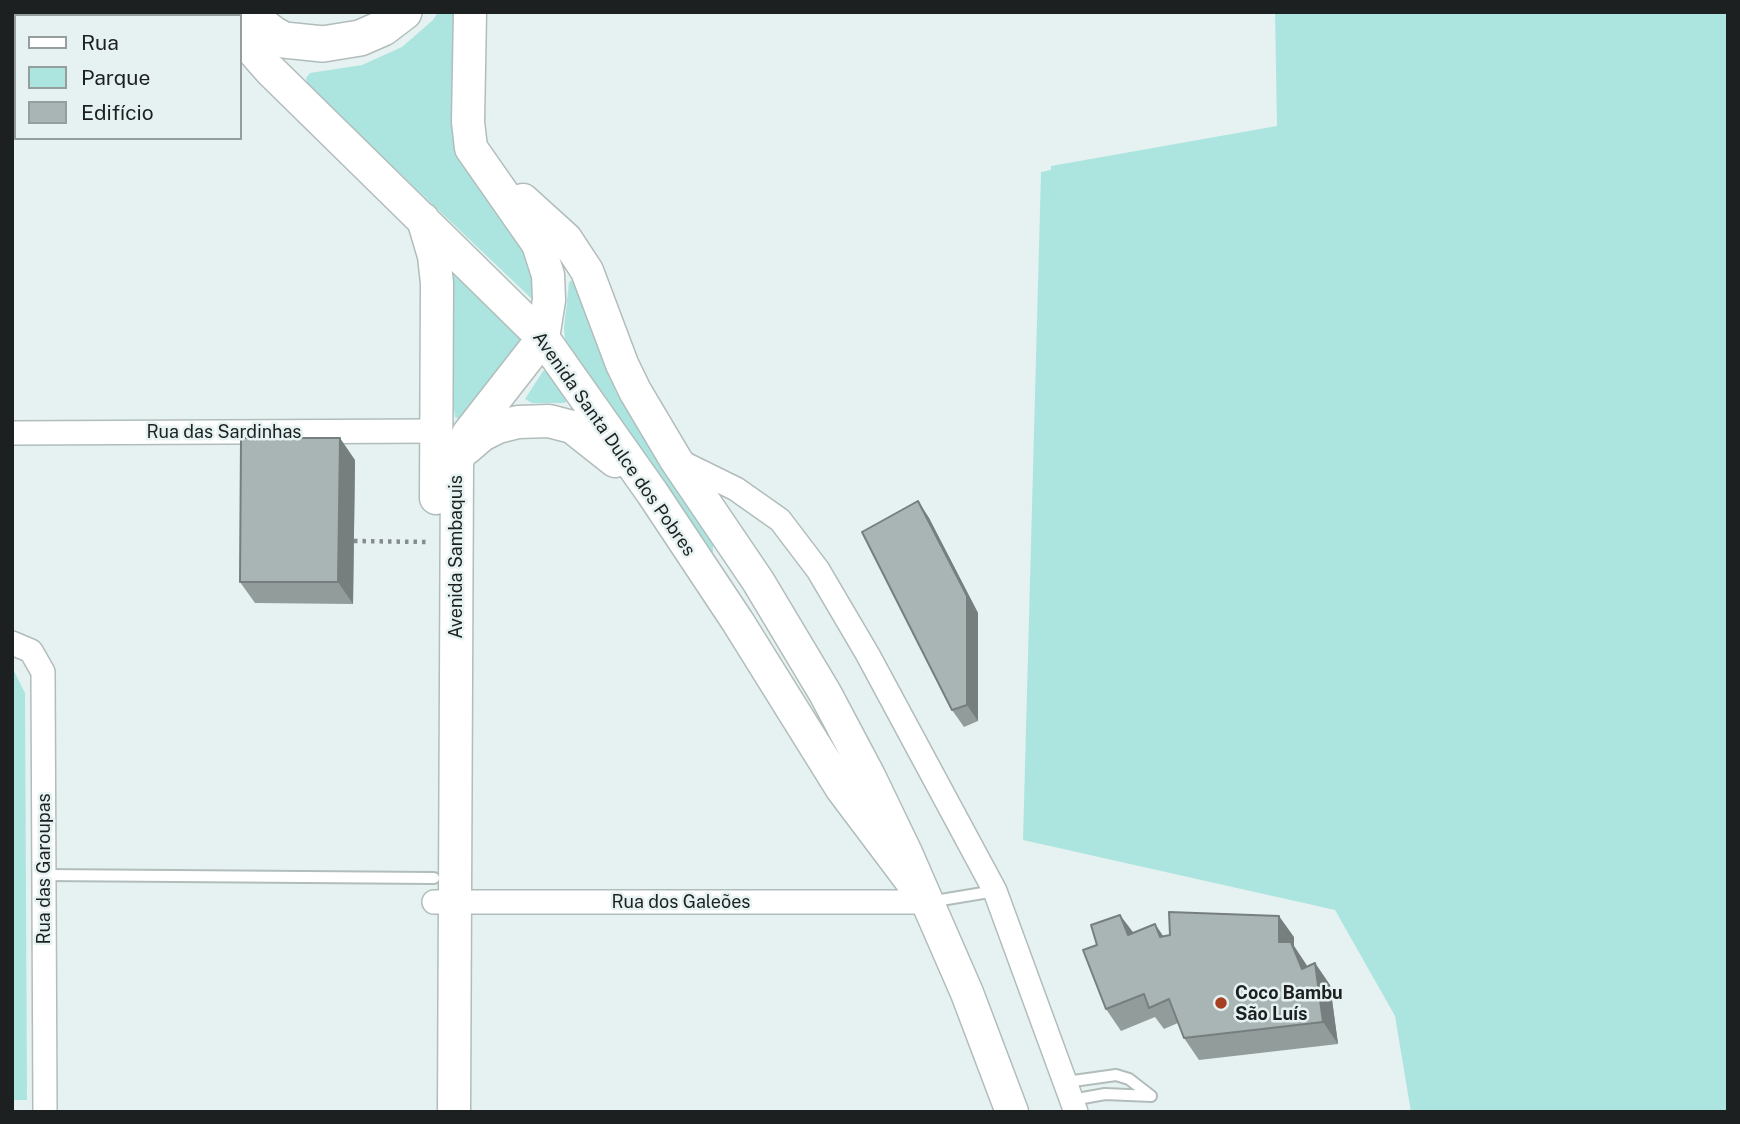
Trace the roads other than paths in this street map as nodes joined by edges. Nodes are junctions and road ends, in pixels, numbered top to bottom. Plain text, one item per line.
1 (244, 12) edge
2 (404, 12) edge
3 (470, 12) edge
4 (242, 38) edge
5 (482, 165) junction
6 (422, 218) junction
7 (543, 338) junction
8 (436, 431) junction
9 (12, 433) edge
10 (676, 460) junction
11 (457, 472) junction
12 (653, 494) junction
13 (12, 643) edge
14 (44, 875) junction
15 (996, 891) junction
16 (441, 894) junction
17 (927, 902) junction
18 (1071, 1098) edge
19 (45, 1112) edge
20 (433, 1112) edge
21 (454, 1112) edge
22 (1012, 1112) edge

1 - 2 main road
3 - 5 main road
4 - 6 main road, Avenida Santa Dulce dos Pobres
5 - 7 main road
5 - 10 main road, Avenida Santa Dulce dos Pobres
6 - 7 main road, Avenida Santa Dulce dos Pobres
6 - 8 main road, Avenida Sambaquis
7 - 11 main road, Avenida Sambaquis
7 - 12 main road, Avenida Santa Dulce dos Pobres
8 - 9 street, Rua das Sardinhas
8 - 16 main road, Avenida Sambaquis
10 - 15 street
10 - 17 main road, Avenida Santa Dulce dos Pobres
11 - 12 main road
11 - 16 main road, Avenida Sambaquis
12 - 17 main road, Avenida Santa Dulce dos Pobres
13 - 14 street, Rua das Garoupas
14 - 16 lane, Rua dos Galeões
14 - 19 street, Rua das Garoupas
15 - 17 lane
15 - 18 street
16 - 17 street, Rua dos Galeões
16 - 20 main road, Avenida Sambaquis
16 - 21 main road, Avenida Sambaquis
17 - 22 main road, Avenida Santa Dulce dos Pobres
18 - 18 lane

